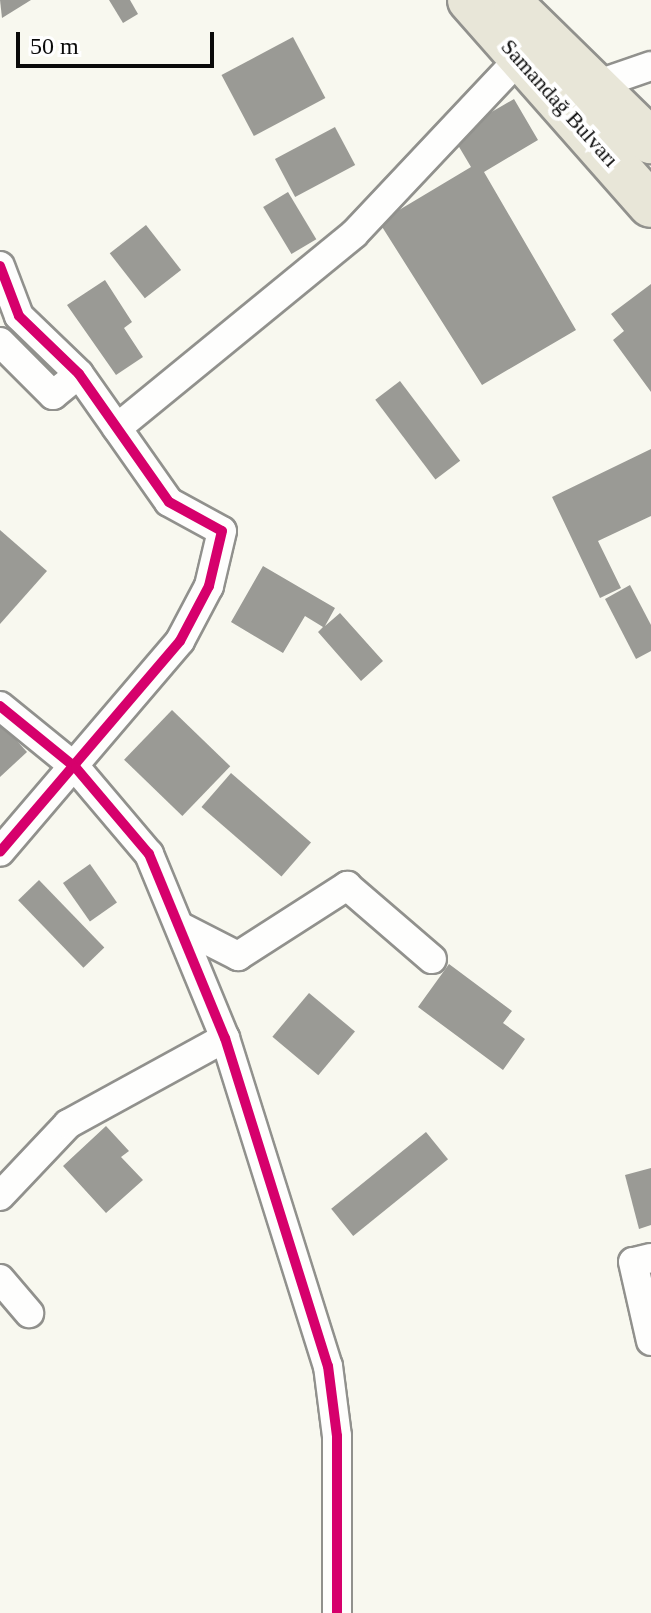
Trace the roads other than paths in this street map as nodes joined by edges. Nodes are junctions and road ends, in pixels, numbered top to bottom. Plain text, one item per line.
1 (470, 0) edge
2 (508, 0) edge
3 (520, 58) junction
4 (651, 66) edge
5 (593, 86) junction
6 (651, 141) edge
7 (651, 205) edge
8 (0, 266) edge
9 (0, 342) edge
10 (79, 374) junction
11 (117, 428) junction
12 (0, 706) edge
13 (76, 768) junction
14 (0, 852) edge
15 (183, 928) junction
16 (432, 959) dead end
17 (225, 1038) junction
18 (0, 1196) edge
19 (651, 1258) edge
20 (0, 1279) edge
21 (29, 1313) dead end
22 (651, 1341) edge
23 (337, 1613) edge

1 - 3 highway, Samandağ Bulvarı
2 - 5 highway, Samandağ Bulvarı
3 - 7 highway, Samandağ Bulvarı
3 - 11 street
4 - 5 street
5 - 6 highway, Samandağ Bulvarı
8 - 10 street
9 - 10 street
10 - 11 street
11 - 13 street
12 - 13 street
13 - 14 street
13 - 15 street
15 - 16 street
15 - 17 street
17 - 18 street
17 - 23 street
19 - 22 street
20 - 21 street

